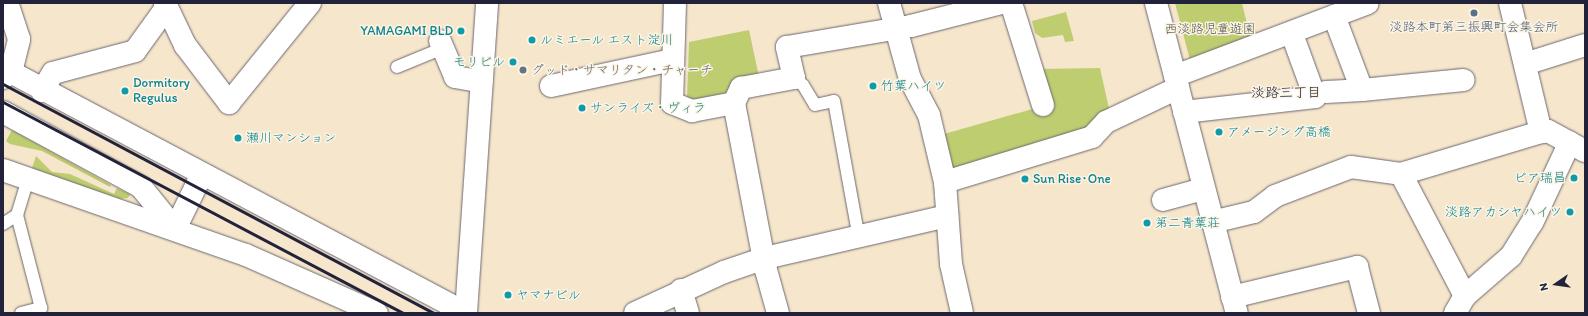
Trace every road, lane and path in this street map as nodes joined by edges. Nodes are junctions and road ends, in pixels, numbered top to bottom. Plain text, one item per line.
1 (7, 3) edge
2 (310, 3) edge
3 (487, 3) edge
4 (674, 3) edge
5 (889, 3) edge
6 (1002, 3) edge
7 (1011, 3) edge
8 (1156, 3) edge
9 (1510, 3) edge
10 (166, 5) edge
11 (1351, 8) edge
12 (895, 28) junction
13 (1292, 34) junction
14 (442, 45) joint
15 (1585, 45) edge
16 (672, 60) junction
17 (1525, 64) junction
18 (397, 67) dead end
19 (6, 73) edge
20 (794, 78) junction
21 (1464, 80) dead end
22 (482, 82) junction
23 (1177, 82) junction
24 (551, 86) dead end
25 (1362, 90) junction
26 (42, 91) junction
27 (1326, 92) dead end
28 (734, 103) junction
29 (1043, 105) dead end
30 (3, 112) edge
31 (1184, 112) junction
32 (1541, 132) junction
33 (1577, 147) edge
34 (3, 170) edge
35 (1401, 174) junction
36 (201, 176) junction
37 (28, 180) junction
38 (945, 182) junction
39 (1203, 189) junction
40 (1163, 200) dead end
41 (17, 215) junction
42 (947, 216) junction
43 (1212, 222) junction
44 (3, 224) edge
45 (175, 229) junction
46 (859, 238) junction
47 (765, 258) junction
48 (681, 290) junction
49 (1460, 304) edge
50 (1234, 305) edge
51 (21, 313) edge
52 (377, 313) edge
53 (466, 313) edge
54 (635, 313) edge
55 (688, 313) edge
56 (778, 313) edge
57 (962, 313) edge
58 (1369, 313) edge

1 - 19 street
2 - 10 street
3 - 22 street
4 - 16 street
5 - 12 street
6 - 12 street
7 - 29 street
8 - 23 street
9 - 17 street
10 - 26 street
11 - 13 street
11 - 25 street
12 - 20 street
12 - 38 street
13 - 23 street
13 - 31 street
14 - 18 lane
14 - 22 street
15 - 17 street
16 - 24 street
16 - 28 street
17 - 32 street
19 - 26 street
20 - 28 street
20 - 46 lane
21 - 25 street
22 - 53 street
23 - 31 street
23 - 38 street
25 - 27 street
26 - 36 street
28 - 47 street
30 - 45 street
31 - 39 street
32 - 33 street
32 - 35 street
33 - 49 street
34 - 37 street
35 - 43 street
35 - 49 street
36 - 45 street
36 - 53 street
37 - 41 lane
37 - 45 street
38 - 42 street
39 - 40 street
39 - 43 street
41 - 44 lane
41 - 51 lane
42 - 46 street
42 - 57 street
43 - 50 street
45 - 52 street
46 - 47 street
47 - 48 street
47 - 56 street
48 - 54 street
48 - 55 street
50 - 58 street

